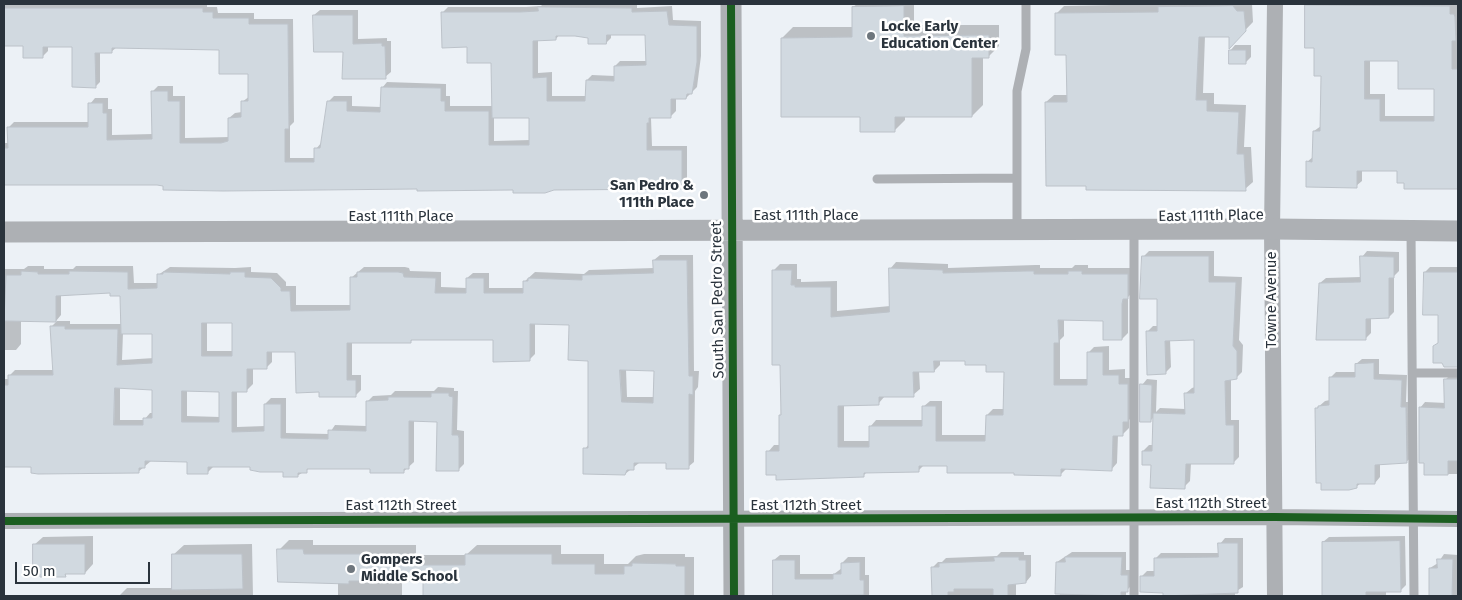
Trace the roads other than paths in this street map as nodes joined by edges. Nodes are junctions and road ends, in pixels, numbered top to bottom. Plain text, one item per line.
1 (732, 4) edge
2 (1026, 4) edge
3 (1276, 4) edge
4 (1017, 178) junction
5 (878, 179) dead end
6 (1272, 229) junction
7 (731, 230) junction
8 (1017, 230) junction
9 (1134, 231) junction
10 (1411, 231) junction
11 (1458, 231) edge
12 (4, 232) edge
13 (1413, 373) junction
14 (1458, 373) edge
15 (1274, 517) junction
16 (1134, 518) junction
17 (1413, 519) junction
18 (1458, 519) edge
19 (4, 520) edge
20 (734, 520) junction
21 (734, 596) edge
22 (1134, 596) edge
23 (1275, 596) edge
24 (1414, 596) edge

1 - 7 street, South San Pedro Street
2 - 4 lane
3 - 6 street, Towne Avenue
4 - 5 lane
4 - 8 lane
6 - 9 street, East 111th Place
6 - 10 street, East 111th Place
6 - 15 street, Towne Avenue
7 - 8 street, East 111th Place
7 - 12 street, East 111th Place
7 - 20 street, South San Pedro Street
8 - 9 street, East 111th Place
9 - 16 lane
10 - 11 street, East 111th Place
10 - 13 lane
13 - 14 lane
13 - 17 lane
15 - 16 street, East 112th Street
15 - 17 street, East 112th Street
15 - 23 street, Towne Avenue
16 - 20 street, East 112th Street
16 - 22 lane
17 - 18 street, East 112th Street
17 - 24 lane
19 - 20 street, East 112th Street
20 - 21 street, South San Pedro Street

